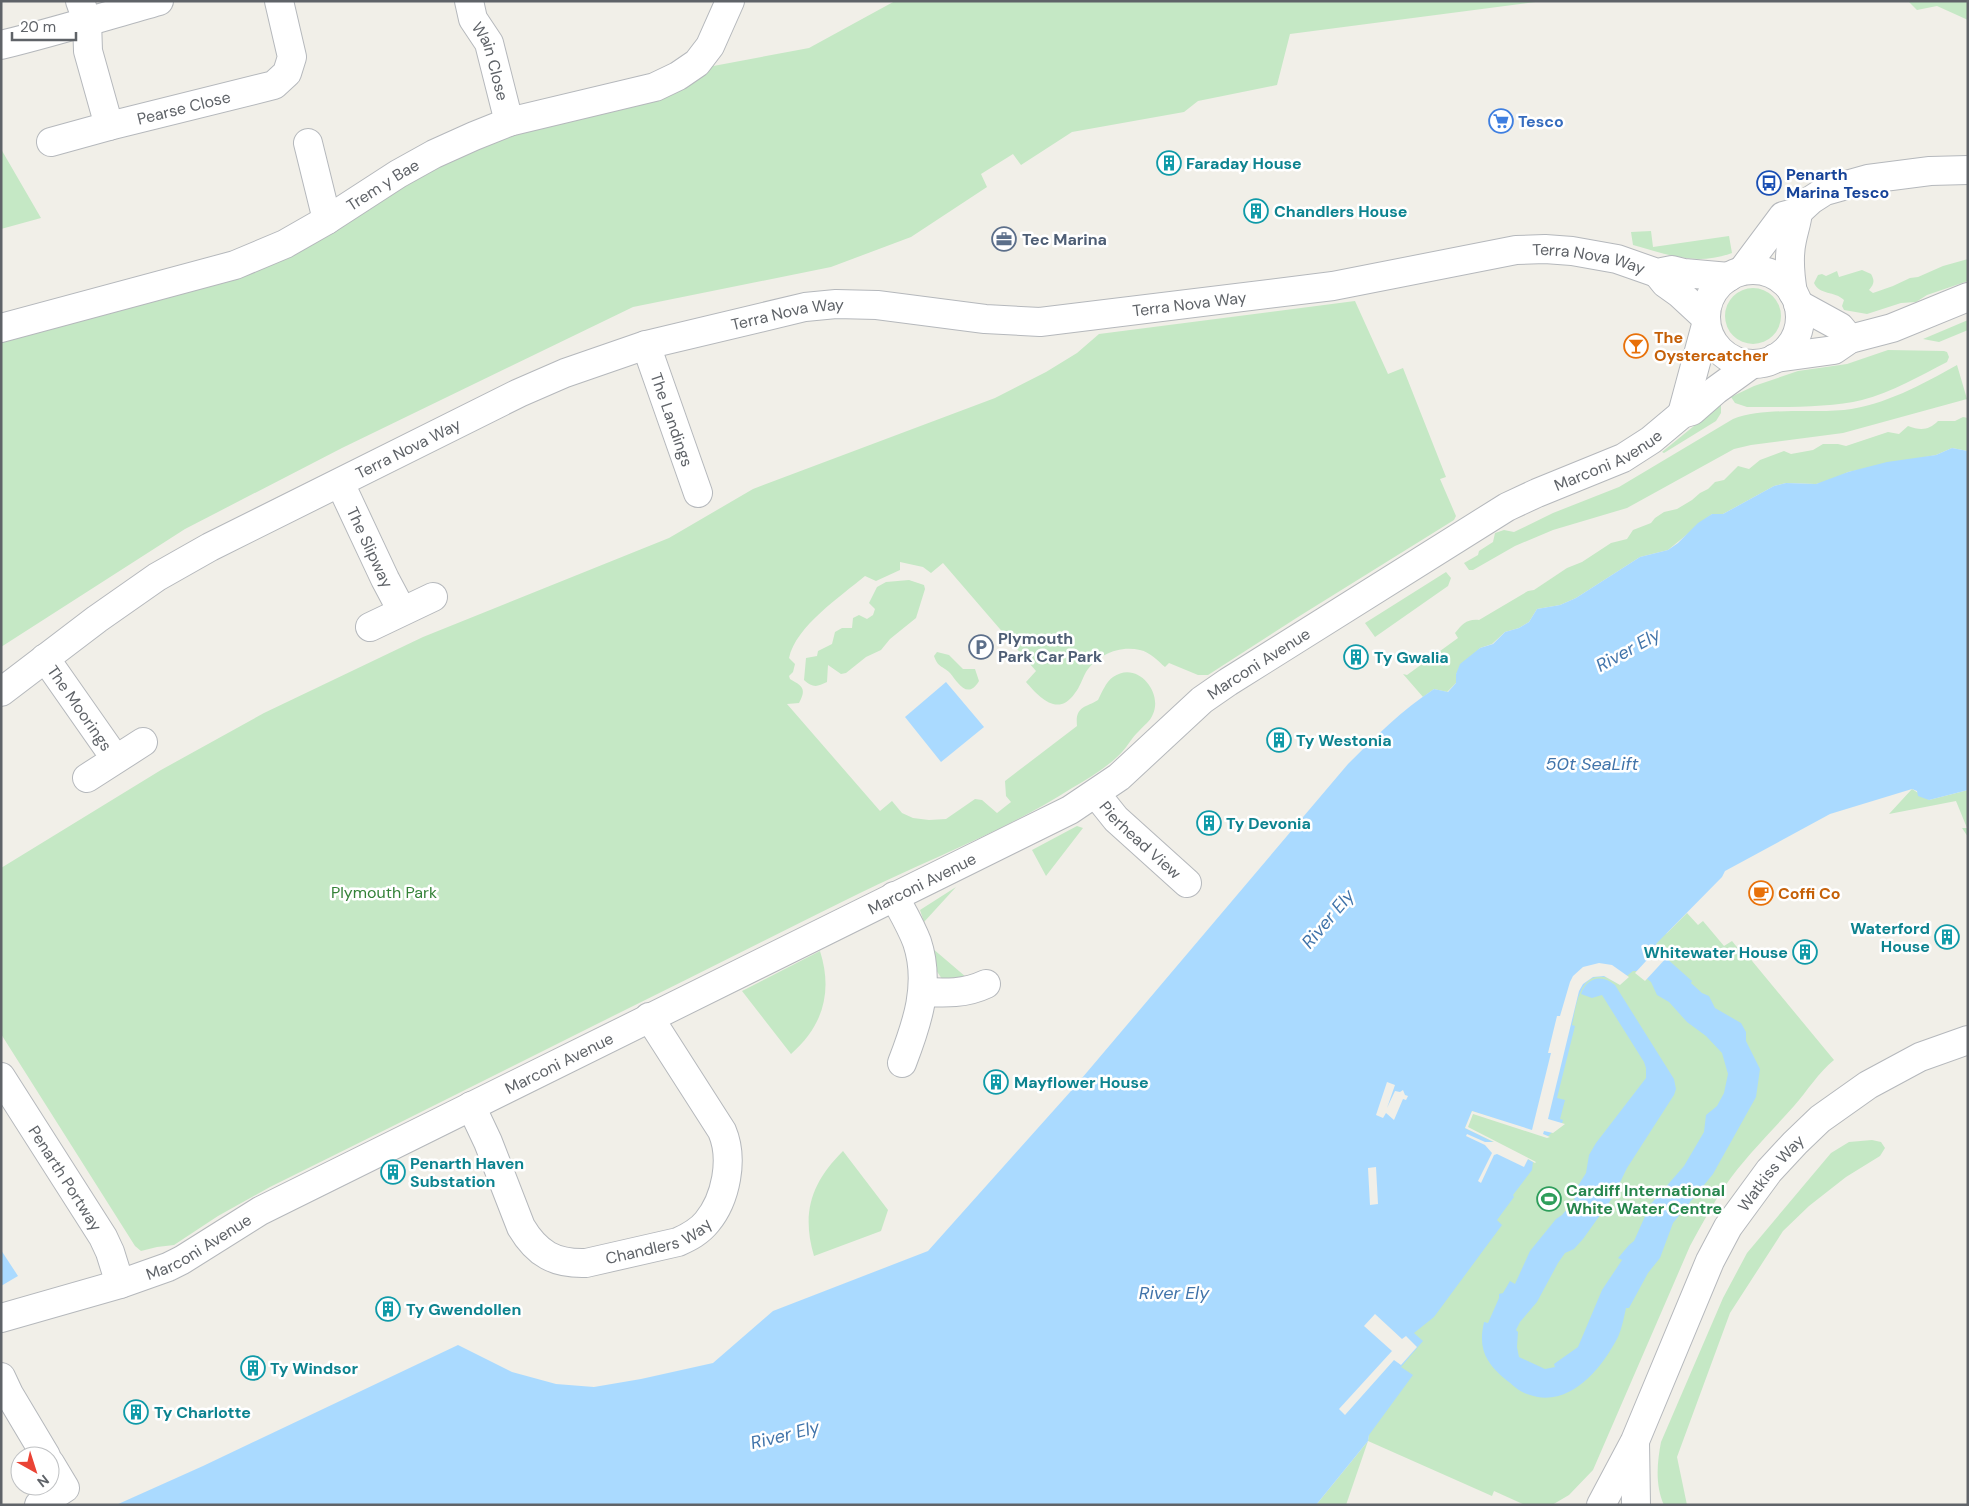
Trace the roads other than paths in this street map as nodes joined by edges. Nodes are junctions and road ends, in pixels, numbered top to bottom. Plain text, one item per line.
1 (159, 1) edge
2 (279, 1) edge
3 (469, 1) edge
4 (730, 1) edge
5 (83, 11) edge
6 (1, 45) edge
7 (509, 122) junction
8 (109, 126) junction
9 (51, 142) dead end
10 (308, 144) dead end
11 (1968, 170) edge
12 (1798, 212) junction
13 (327, 220) junction
14 (1658, 272) junction
15 (1735, 274) junction
16 (1968, 297) edge
17 (1795, 298) junction
18 (1706, 321) junction
19 (1, 328) edge
20 (1850, 339) junction
21 (646, 344) junction
22 (1764, 361) junction
23 (1682, 414) junction
24 (340, 483) junction
25 (698, 493) dead end
26 (433, 597) dead end
27 (402, 611) junction
28 (370, 627) dead end
29 (45, 658) junction
30 (1, 692) edge
31 (143, 742) dead end
32 (115, 758) junction
33 (87, 778) dead end
34 (1096, 794) junction
35 (1188, 883) dead end
36 (894, 896) junction
37 (986, 984) dead end
38 (923, 992) junction
39 (649, 1017) junction
40 (1968, 1040) edge
41 (902, 1063) dead end
42 (1, 1077) edge
43 (471, 1106) junction
44 (120, 1284) junction
45 (1, 1318) edge
46 (1, 1377) edge
47 (1635, 1441) junction
48 (40, 1446) edge
49 (60, 1480) edge
50 (60, 1491) edge
51 (52, 1496) edge
52 (38, 1505) edge
53 (1601, 1505) edge
54 (1636, 1505) edge

1 - 5 street
2 - 8 street, Pearse Close
3 - 7 street, Wain Close
4 - 7 street, Trem y Bae
5 - 6 street
5 - 8 street
7 - 13 street, Trem y Bae
8 - 9 street, Pearse Close
10 - 13 street
11 - 12 street
12 - 15 street
12 - 17 street
13 - 19 street, Trem y Bae
14 - 15 street, Terra Nova Way
14 - 18 street, Terra Nova Way
14 - 21 street, Terra Nova Way
15 - 17 street
15 - 18 street
16 - 20 street
17 - 20 street
17 - 22 street
18 - 22 street
18 - 23 street
20 - 22 street
21 - 24 street, Terra Nova Way
21 - 25 street, The Landings
22 - 23 street, Marconi Avenue
23 - 34 street, Marconi Avenue
24 - 27 street, The Slipway
24 - 29 street, Terra Nova Way
26 - 27 street
27 - 28 street
29 - 30 street, Terra Nova Way
29 - 32 street, The Moorings
31 - 32 street, The Moorings
32 - 33 street, The Moorings
34 - 35 street, Pierhead View
34 - 36 street, Marconi Avenue
36 - 38 street
36 - 39 street, Marconi Avenue
37 - 38 street
38 - 41 street
39 - 43 street, Marconi Avenue
39 - 43 street, Chandlers Way
40 - 47 street, Watkiss Way
42 - 44 street, Penarth Portway
43 - 44 street, Marconi Avenue
44 - 45 street, Marconi Avenue
46 - 48 street
47 - 53 street, Watkiss Way
47 - 54 street, Watkiss Way
49 - 50 street
51 - 52 street

